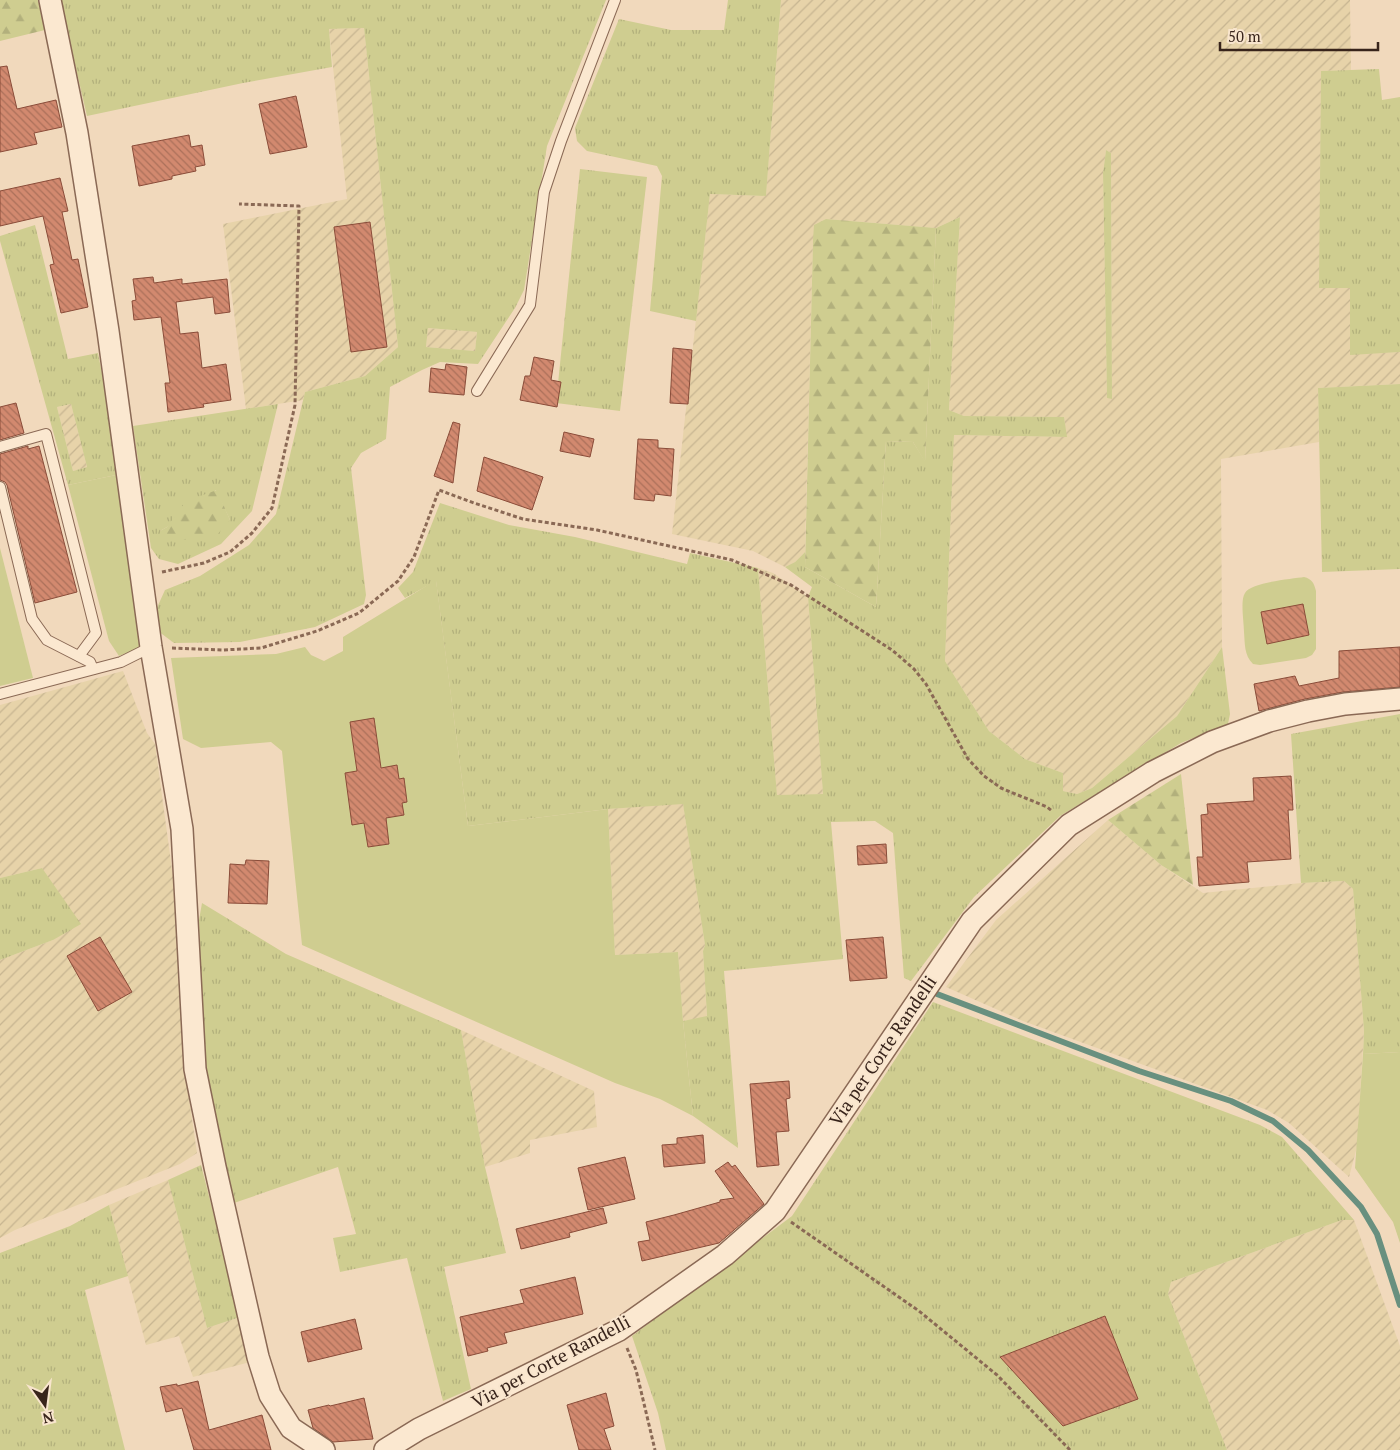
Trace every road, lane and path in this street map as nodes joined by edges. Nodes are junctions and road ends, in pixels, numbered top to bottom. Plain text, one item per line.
1 (50, 0) edge
2 (615, 0) edge
3 (239, 204) dead end
4 (476, 391) dead end
5 (0, 447) edge
6 (0, 487) edge
7 (142, 576) junction
8 (151, 647) junction
9 (78, 656) junction
10 (93, 670) junction
11 (0, 694) edge
12 (1400, 699) edge
13 (1069, 825) junction
14 (775, 1211) junction
15 (619, 1330) junction
16 (324, 1450) edge
17 (385, 1450) edge
18 (655, 1450) edge
19 (1070, 1450) edge

1 - 7 street
2 - 4 lane
3 - 7 path
5 - 9 lane
6 - 9 lane
7 - 8 street
8 - 10 lane
8 - 13 path
8 - 16 street
9 - 10 lane
10 - 11 lane
12 - 13 street, Via per Corte Randelli
13 - 14 street, Via per Corte Randelli
14 - 15 street, Via per Corte Randelli
14 - 19 path
15 - 17 street, Via per Corte Randelli
15 - 18 path

